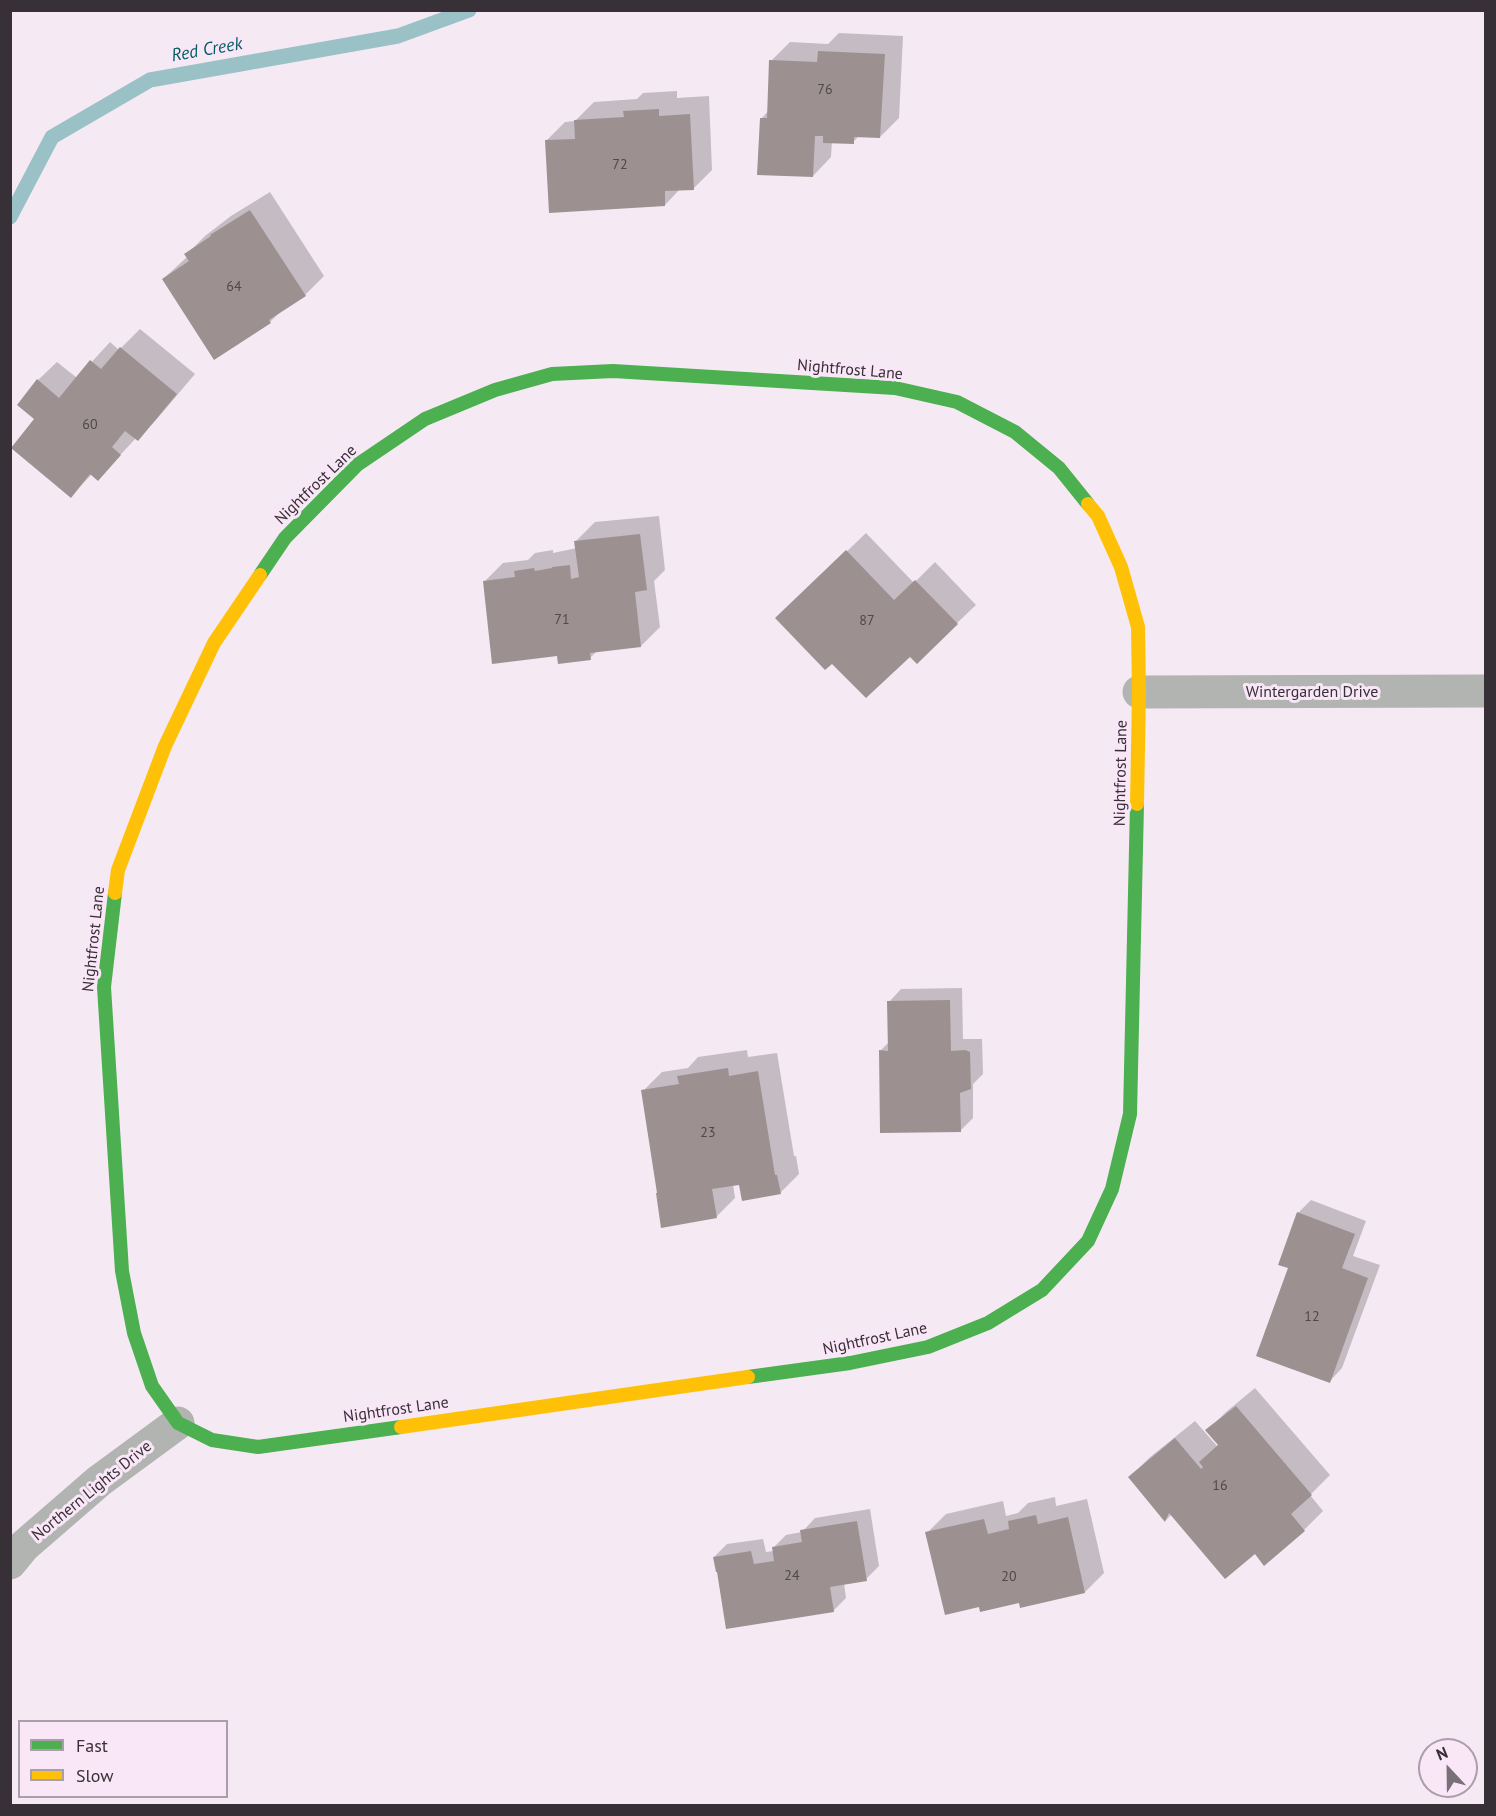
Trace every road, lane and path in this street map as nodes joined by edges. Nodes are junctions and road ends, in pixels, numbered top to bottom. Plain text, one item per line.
1 (1485, 691) edge
2 (1139, 692) junction
3 (178, 1423) junction
4 (10, 1563) edge

1 - 2 street, Wintergarden Drive
2 - 3 street, Nightfrost Lane
2 - 3 street, Nightfrost Lane
3 - 4 street, Northern Lights Drive

